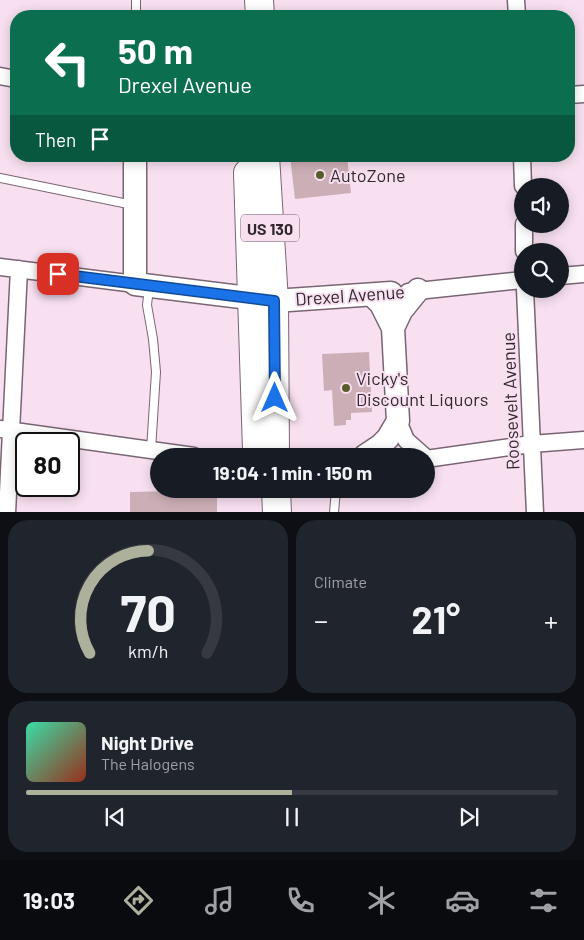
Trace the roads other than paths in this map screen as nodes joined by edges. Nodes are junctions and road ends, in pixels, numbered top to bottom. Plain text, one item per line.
1 (135, 162) edge
2 (249, 162) edge
3 (265, 162) edge
4 (522, 162) edge
5 (0, 178) edge
6 (523, 178) edge
7 (135, 205) junction
8 (0, 266) edge
9 (19, 269) junction
10 (584, 274) edge
11 (569, 275) edge
12 (514, 281) edge
13 (142, 285) junction
14 (418, 290) junction
15 (382, 294) junction
16 (525, 298) edge
17 (263, 300) junction
18 (393, 328) junction
19 (398, 421) junction
20 (5, 430) edge
21 (584, 440) edge
22 (531, 444) junction
23 (151, 448) edge
24 (257, 448) edge
25 (274, 448) edge
26 (377, 448) edge
27 (415, 448) edge
28 (150, 450) edge
29 (435, 457) edge
30 (270, 498) edge
31 (335, 498) edge
32 (6, 512) edge
33 (259, 512) edge
34 (334, 512) edge
35 (535, 512) edge

1 - 7 street
2 - 17 highway, US 130
3 - 17 highway, US 130
4 - 6 street
5 - 7 lane
7 - 13 street
8 - 9 street, Drexel Avenue
9 - 13 street, Drexel Avenue
9 - 20 street
10 - 11 street
12 - 14 street, Drexel Avenue
13 - 17 street, Drexel Avenue
13 - 23 lane
14 - 15 street, Drexel Avenue
14 - 18 street
15 - 17 street, Drexel Avenue
15 - 18 street
16 - 22 street, Roosevelt Avenue
17 - 24 highway, US 130
17 - 25 highway, US 130
18 - 19 street
19 - 26 street
19 - 27 street
20 - 28 street
20 - 32 street
21 - 22 street
22 - 29 street
22 - 35 street, Roosevelt Avenue
30 - 33 highway
31 - 34 lane

